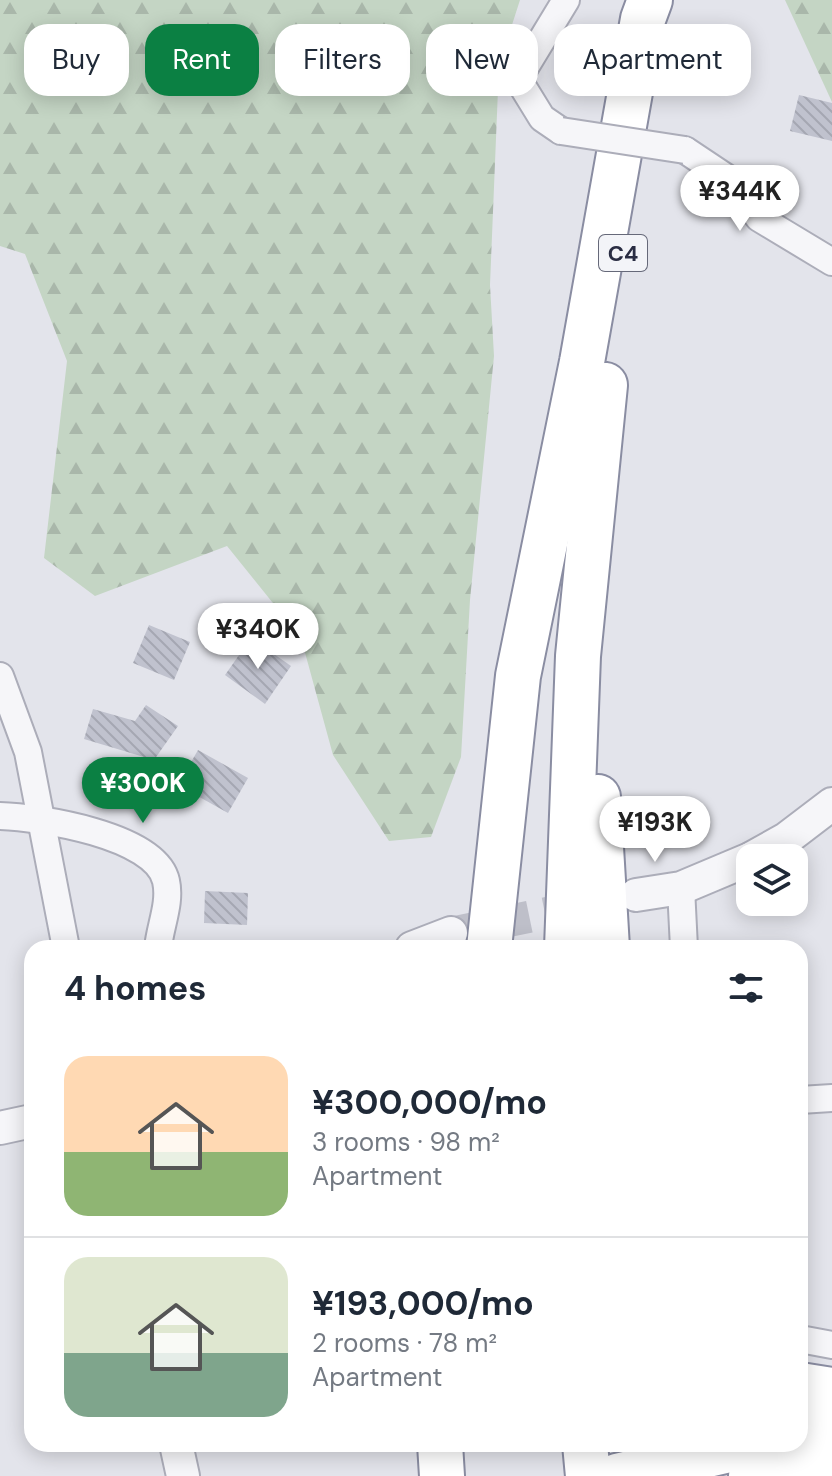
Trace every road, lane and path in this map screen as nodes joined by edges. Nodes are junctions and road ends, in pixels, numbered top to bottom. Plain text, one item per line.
1 (566, 0) edge
2 (650, 0) edge
3 (668, 0) edge
4 (832, 262) edge
5 (591, 507) junction
6 (0, 676) edge
7 (832, 804) edge
8 (0, 816) edge
9 (39, 817) junction
10 (777, 844) edge
11 (736, 864) edge
12 (681, 888) junction
13 (636, 895) dead end
14 (64, 940) edge
15 (160, 940) edge
16 (470, 940) edge
17 (567, 940) edge
18 (606, 940) edge
19 (684, 940) edge
20 (832, 1098) edge
21 (808, 1100) edge
22 (24, 1123) edge
23 (0, 1128) edge
24 (808, 1340) edge
25 (832, 1345) edge
26 (808, 1386) edge
27 (832, 1390) edge
28 (832, 1422) edge
29 (808, 1430) edge
30 (178, 1452) edge
31 (440, 1452) edge
32 (586, 1452) edge
33 (720, 1452) edge
34 (832, 1458) edge
35 (183, 1476) edge
36 (442, 1476) edge
37 (588, 1476) edge
38 (617, 1476) edge
39 (751, 1476) edge

1 - 4 street, bridge
2 - 16 highway
3 - 5 highway, C4
5 - 17 highway, C4
5 - 18 highway
6 - 9 street
7 - 10 street
8 - 9 street
9 - 14 street
9 - 15 street
11 - 12 street
12 - 13 street
12 - 19 street
20 - 21 street
22 - 23 street
24 - 25 street
26 - 27 highway
28 - 29 highway
30 - 35 street
31 - 36 highway
32 - 37 highway
33 - 38 highway
34 - 39 highway

